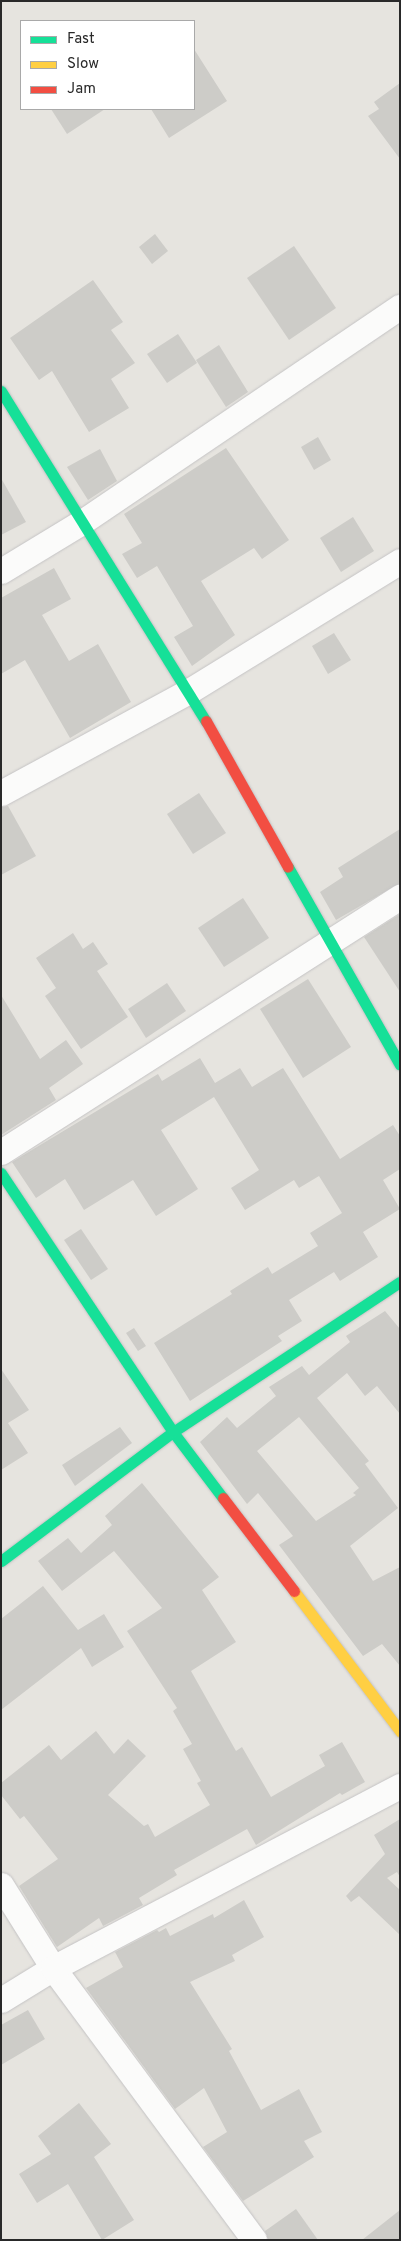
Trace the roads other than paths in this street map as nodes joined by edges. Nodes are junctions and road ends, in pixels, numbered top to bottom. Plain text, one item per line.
1 (399, 308) edge
2 (1, 391) edge
3 (82, 522) junction
4 (400, 561) edge
5 (1, 571) edge
6 (189, 691) junction
7 (1, 793) edge
8 (400, 897) edge
9 (328, 943) junction
10 (400, 1065) edge
11 (1, 1152) edge
12 (1, 1172) edge
13 (400, 1282) edge
14 (173, 1432) junction
15 (1, 1561) edge
16 (400, 1731) edge
17 (400, 1786) edge
18 (1, 1886) edge
19 (53, 1968) junction
20 (1, 2000) edge
21 (254, 2240) edge

1 - 3 street
2 - 3 street
3 - 5 street
3 - 6 street
4 - 6 street
6 - 7 street
6 - 9 street
8 - 9 street
9 - 10 street
9 - 11 street
12 - 14 street
13 - 14 street
14 - 15 street
14 - 16 street
17 - 19 street
18 - 19 street
19 - 20 street
19 - 21 street

